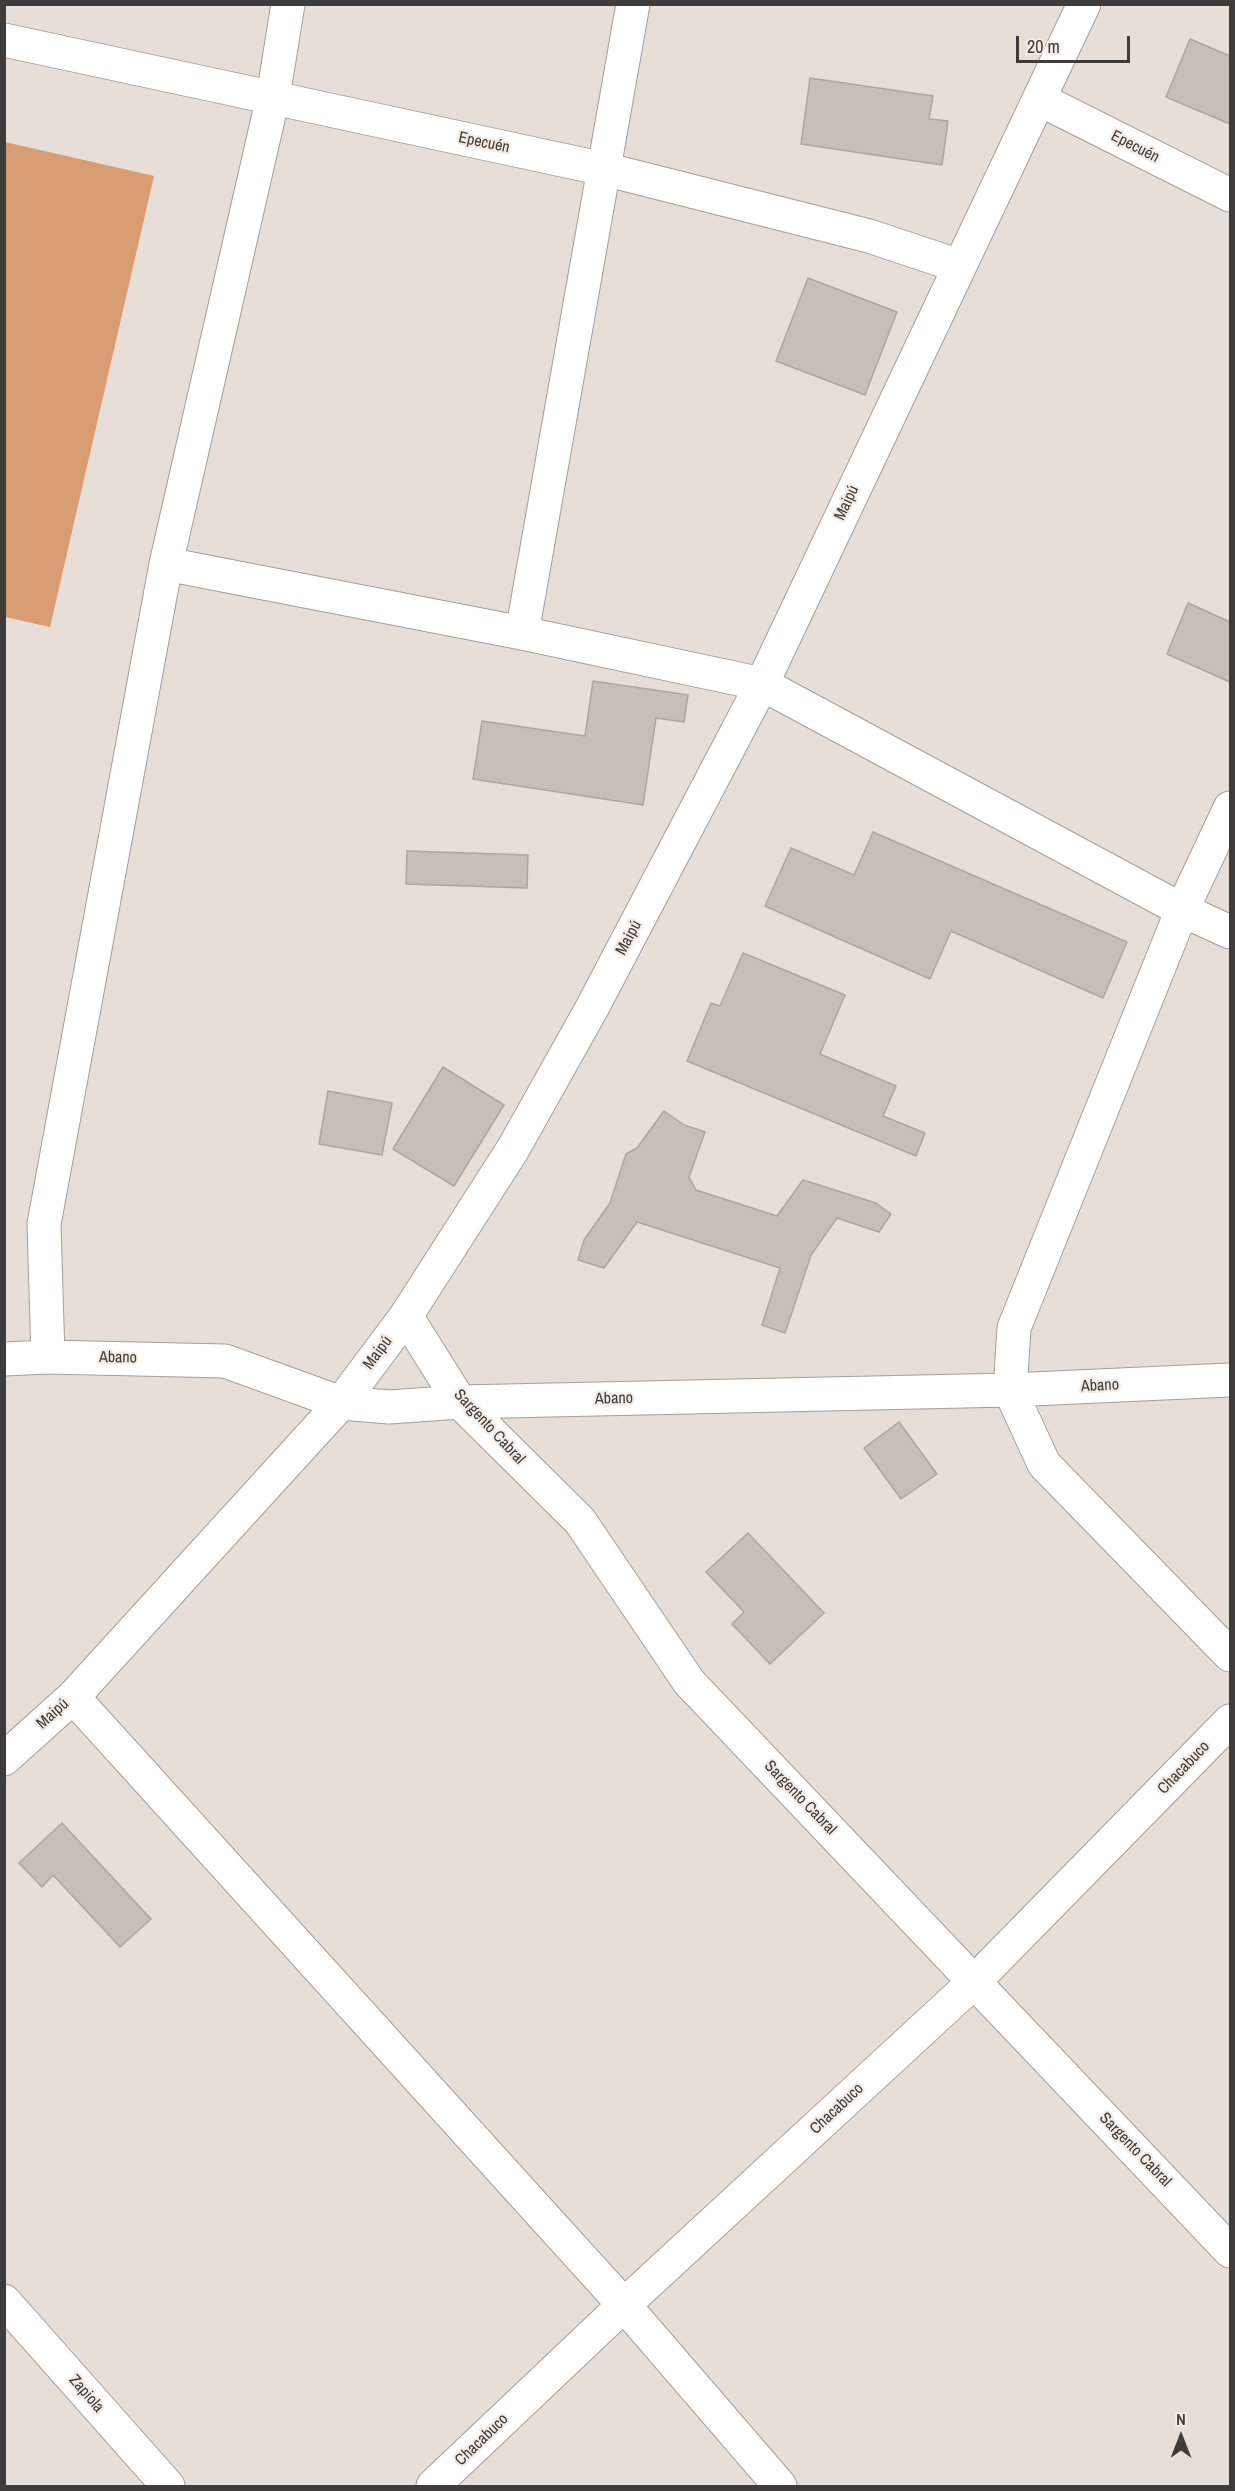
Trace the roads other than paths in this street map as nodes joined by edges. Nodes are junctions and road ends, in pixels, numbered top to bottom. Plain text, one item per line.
1 (288, 4) edge
2 (633, 4) edge
3 (1084, 4) edge
4 (4, 40) edge
5 (273, 97) junction
6 (1039, 99) junction
7 (604, 169) junction
8 (1230, 195) edge
9 (958, 266) junction
10 (166, 564) junction
11 (522, 633) junction
12 (762, 684) junction
13 (1230, 808) edge
14 (1182, 910) junction
15 (1230, 932) edge
16 (406, 1316) junction
17 (48, 1357) junction
18 (4, 1359) edge
19 (1230, 1380) edge
20 (1010, 1390) junction
21 (460, 1402) junction
22 (341, 1403) junction
23 (1230, 1655) edge
24 (73, 1697) junction
25 (1230, 1721) edge
26 (4, 1759) edge
27 (974, 1982) junction
28 (1230, 2251) edge
29 (4, 2301) edge
30 (624, 2306) junction
31 (168, 2487) edge
32 (433, 2487) edge
33 (780, 2487) edge

1 - 5 street
2 - 7 street
3 - 6 street, Maipú
4 - 5 street, Epecuén
5 - 7 street, Epecuén
5 - 10 street
6 - 8 street, Epecuén
6 - 9 street, Maipú
7 - 9 street, Epecuén
7 - 11 street
9 - 12 street, Maipú
10 - 11 street
10 - 17 street
11 - 12 street
12 - 14 street
12 - 16 street, Maipú
13 - 14 street
14 - 15 street
14 - 20 street
16 - 21 street, Sargento Cabral
16 - 22 street, Maipú
17 - 18 street, Abano
17 - 22 street, Abano
19 - 20 street, Abano
20 - 21 street, Abano
20 - 23 street
21 - 22 street, Abano
21 - 27 street, Sargento Cabral
22 - 24 street, Maipú
24 - 26 street, Maipú
24 - 30 street
25 - 27 street, Chacabuco
27 - 28 street, Sargento Cabral
27 - 30 street, Chacabuco
29 - 31 street, Zapiola
30 - 32 street, Chacabuco
30 - 33 street

